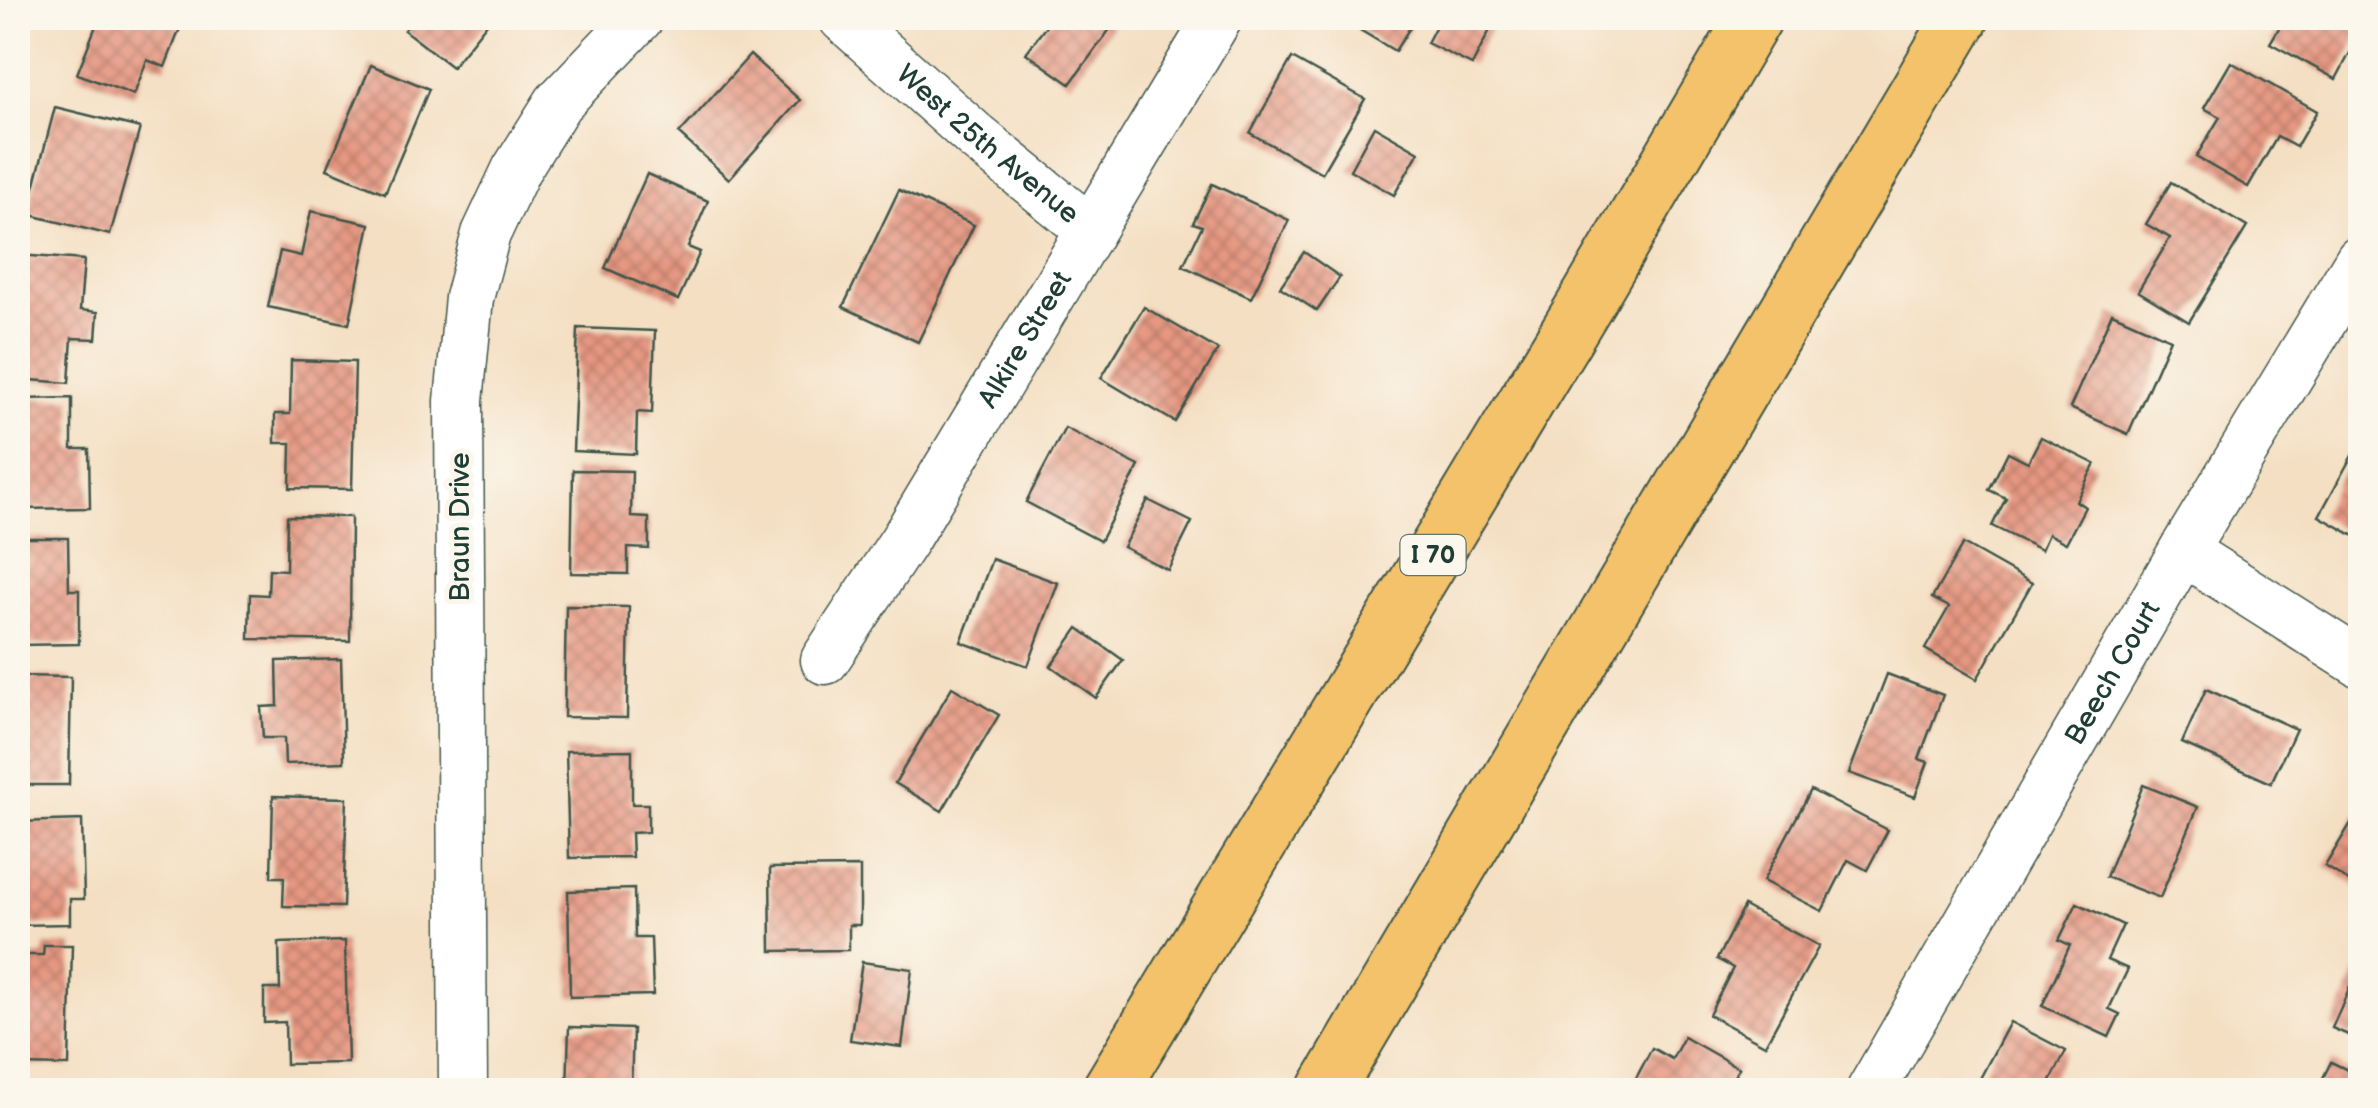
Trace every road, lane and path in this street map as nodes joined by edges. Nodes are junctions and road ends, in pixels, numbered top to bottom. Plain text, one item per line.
1 (639, 18) edge
2 (843, 18) edge
3 (1218, 18) edge
4 (1754, 18) edge
5 (1962, 18) edge
6 (1088, 228) junction
7 (2360, 259) edge
8 (2183, 552) junction
9 (825, 660) dead end
10 (2360, 663) edge
11 (463, 1090) edge
12 (1110, 1090) edge
13 (1326, 1090) edge
14 (1871, 1090) edge

1 - 11 street, Braun Drive
2 - 6 street, West 25th Avenue
3 - 6 street, Alkire Street
4 - 12 highway, I 70
5 - 13 highway
6 - 9 street, Alkire Street
7 - 8 street, Beech Court
8 - 10 street
8 - 14 street, Beech Court

